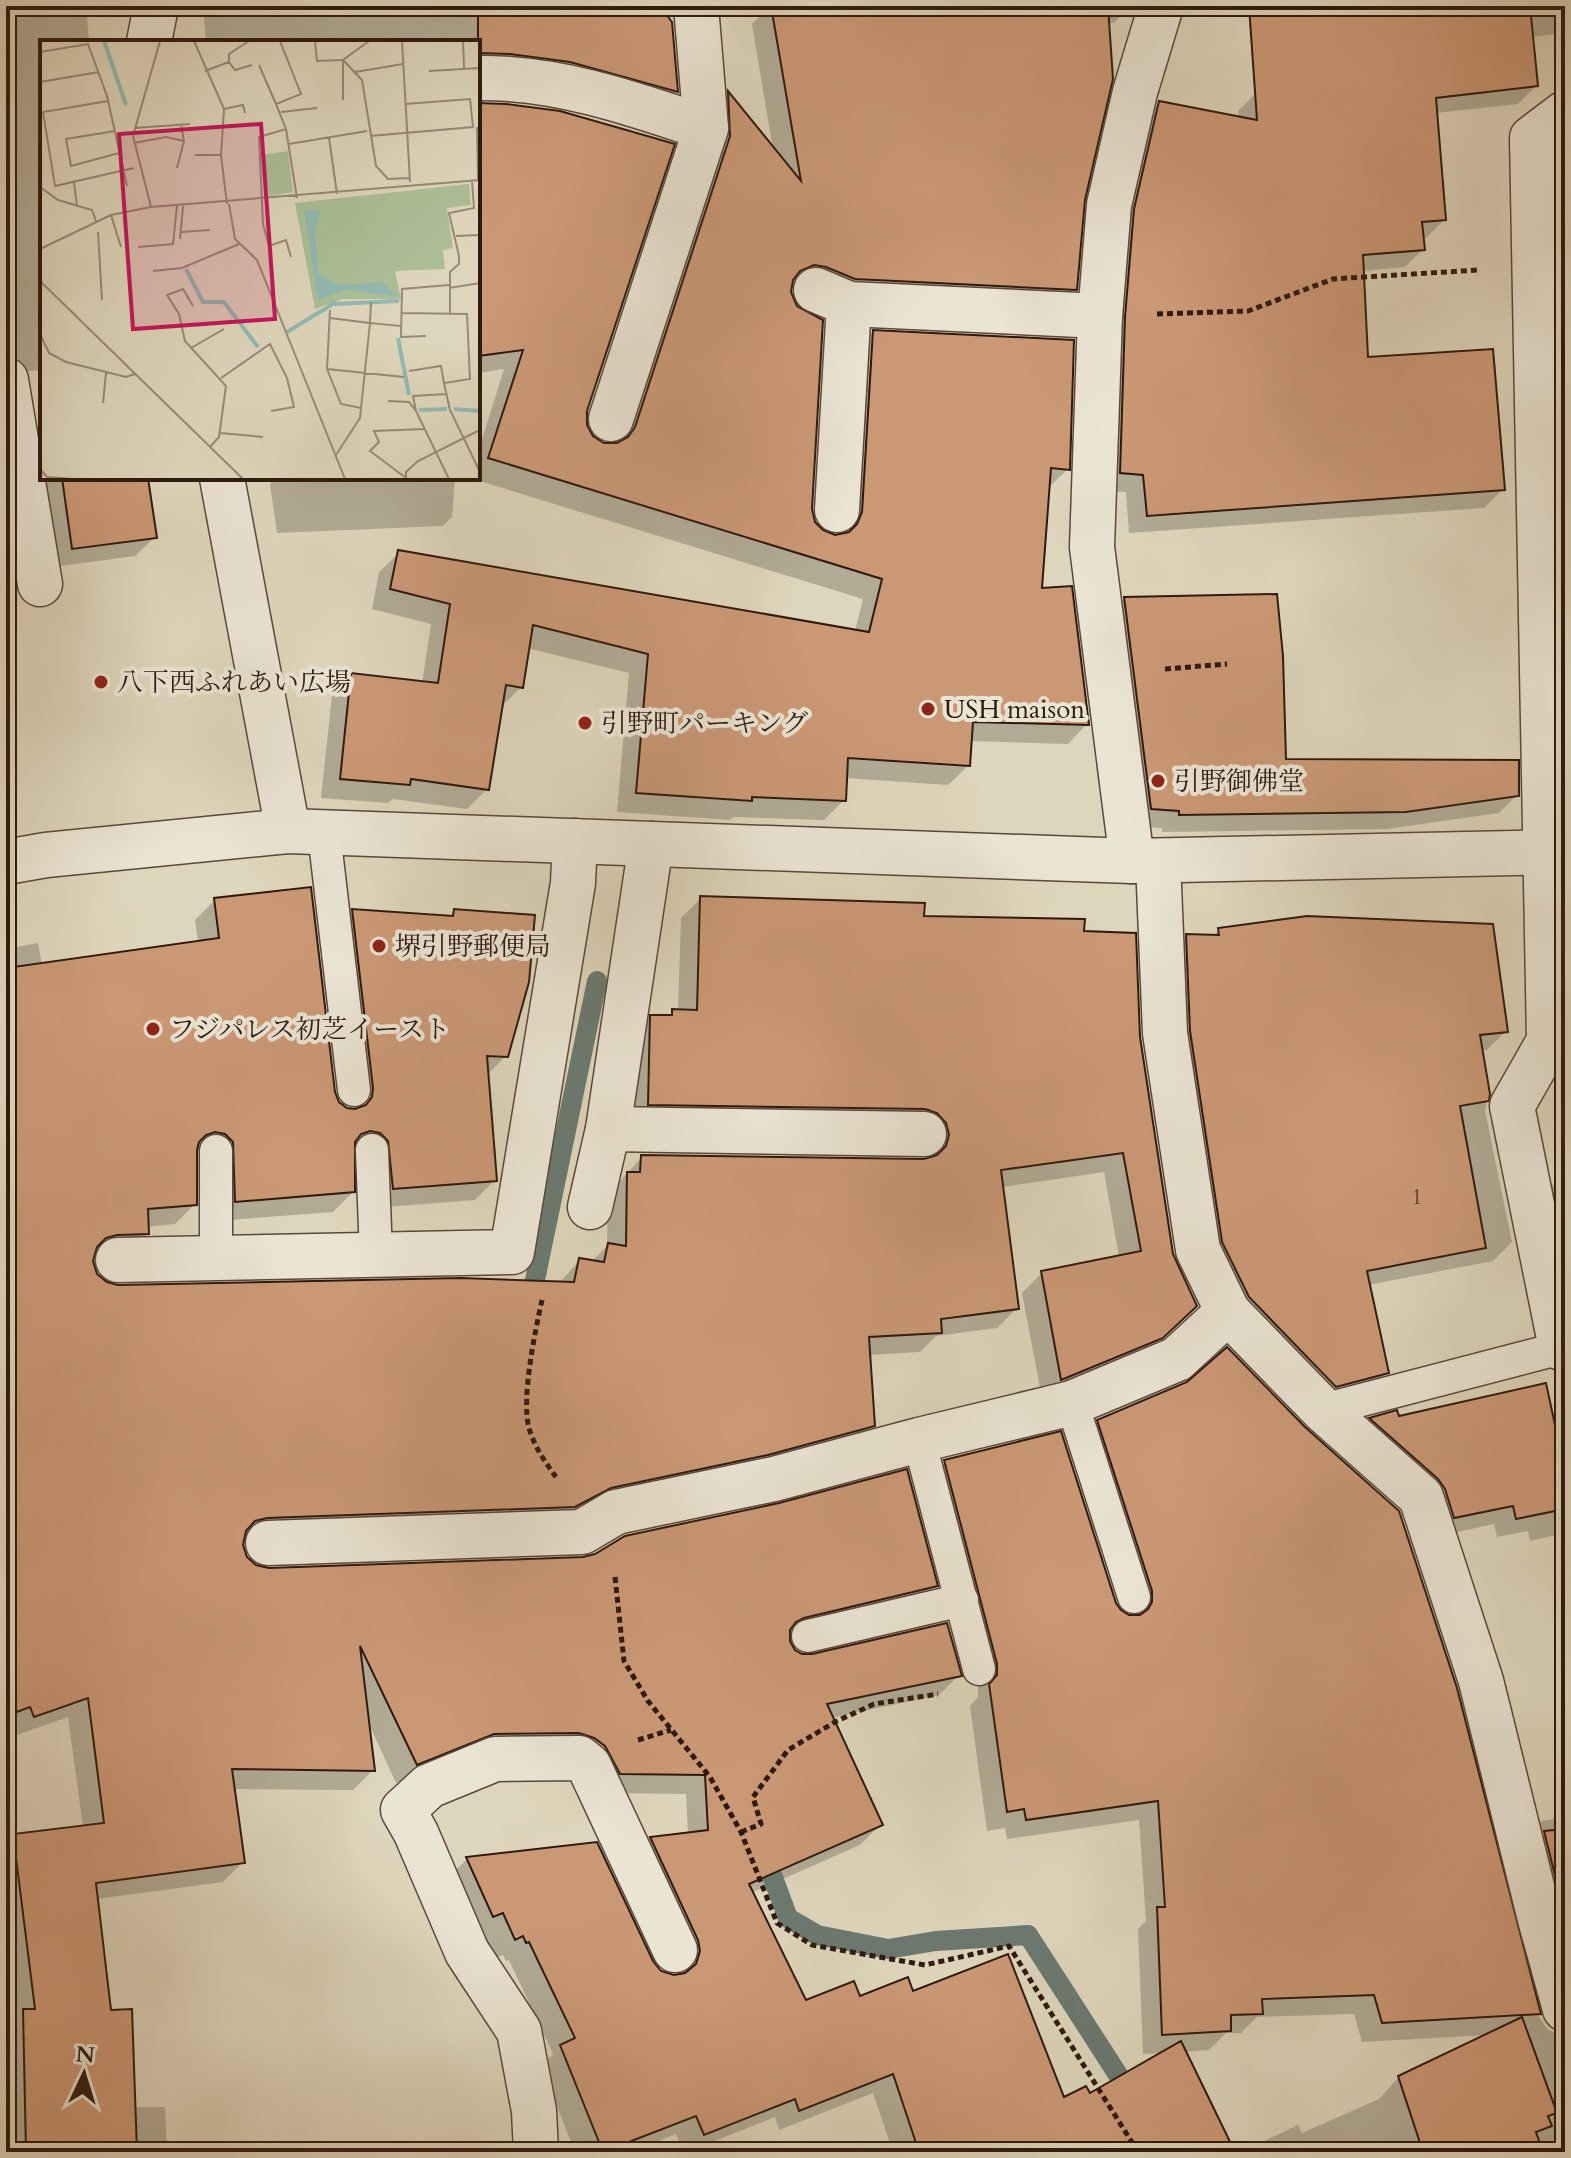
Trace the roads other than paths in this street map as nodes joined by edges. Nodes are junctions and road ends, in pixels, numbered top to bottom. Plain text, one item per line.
1 (156, 6) edge
2 (696, 6) edge
3 (1161, 6) edge
4 (149, 40) edge
5 (480, 78) edge
6 (1565, 113) edge
7 (706, 128) junction
8 (1100, 316) junction
9 (16, 400) edge
10 (611, 419) dead end
11 (222, 480) edge
12 (837, 510) dead end
13 (40, 584) dead end
14 (306, 832) junction
15 (575, 841) junction
16 (651, 844) junction
17 (1556, 852) edge
18 (1145, 861) junction
19 (6, 862) edge
20 (354, 1090) dead end
21 (608, 1129) junction
22 (924, 1134) dead end
23 (372, 1150) dead end
24 (216, 1151) dead end
25 (590, 1207) dead end
26 (376, 1255) junction
27 (216, 1258) junction
28 (118, 1260) dead end
29 (1228, 1312) junction
30 (1563, 1348) edge
31 (1072, 1403) junction
32 (1323, 1410) junction
33 (919, 1440) junction
34 (268, 1543) dead end
35 (1134, 1597) dead end
36 (962, 1600) junction
37 (808, 1636) dead end
38 (979, 1669) dead end
39 (675, 1950) dead end
40 (1565, 2009) edge
41 (536, 2152) edge

1 - 4 street
2 - 7 street
3 - 8 street
5 - 7 street
6 - 17 street
7 - 10 street
8 - 12 street
8 - 18 street
9 - 13 street
11 - 14 street
14 - 15 street
14 - 19 street
14 - 20 lane
15 - 16 street
15 - 26 street
16 - 18 street
16 - 21 street
17 - 18 street
17 - 30 street
18 - 29 street
21 - 22 street
21 - 25 street
23 - 26 lane
24 - 27 lane
26 - 27 street
27 - 28 street
29 - 31 street
29 - 32 street
30 - 32 lane
31 - 33 street
31 - 35 lane
32 - 40 street
33 - 34 street
33 - 36 lane
36 - 37 lane
36 - 38 lane
39 - 41 street

